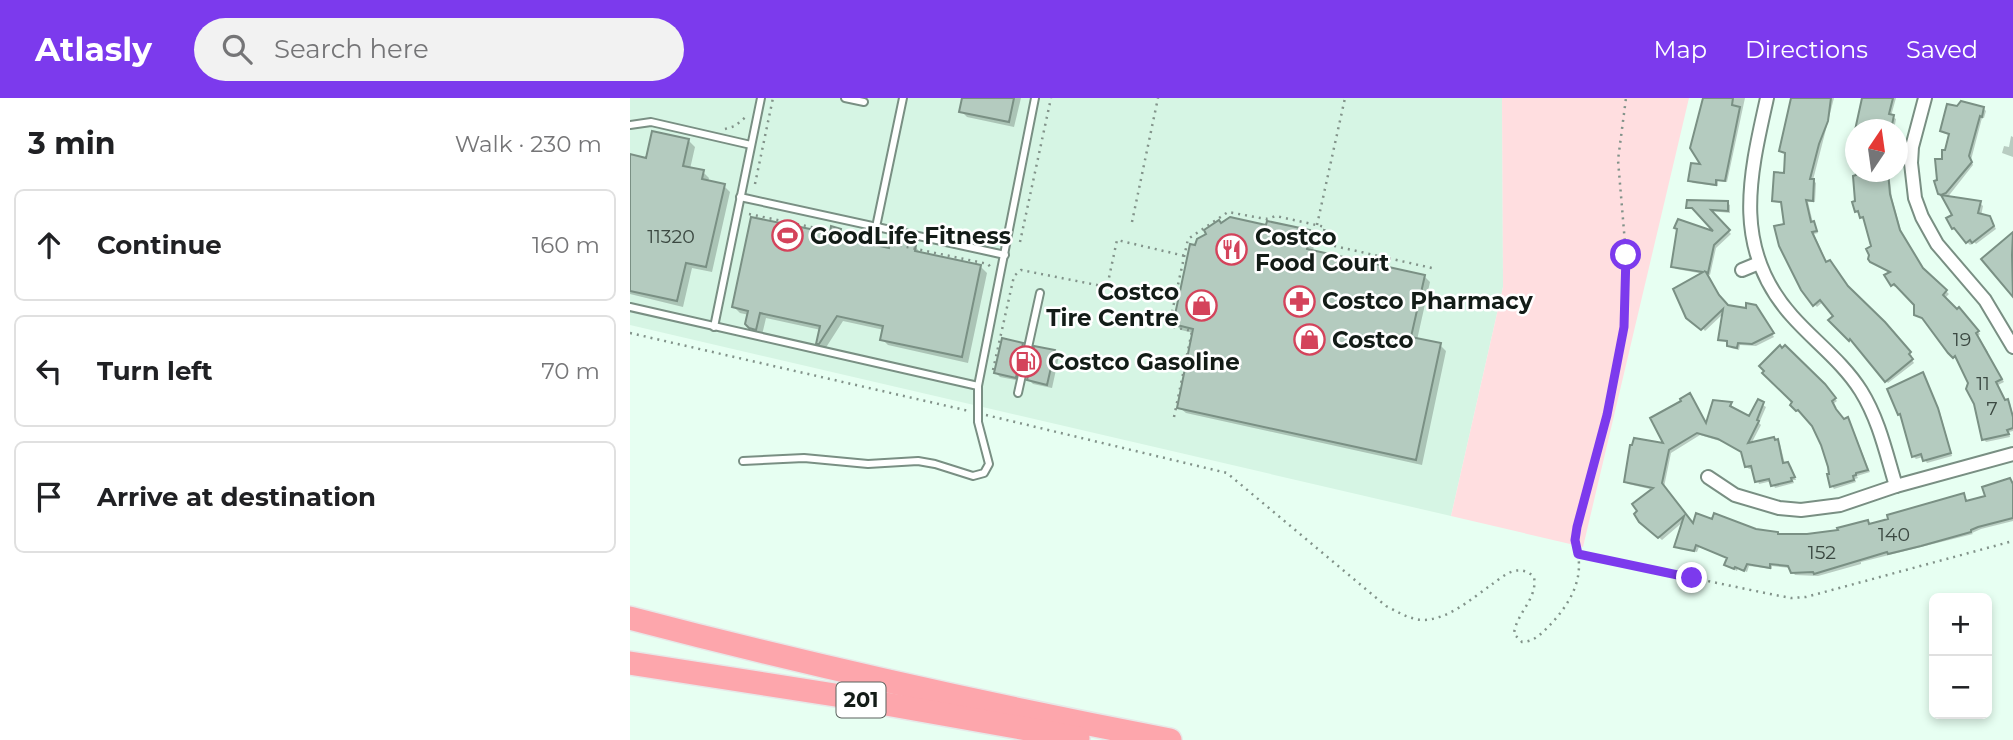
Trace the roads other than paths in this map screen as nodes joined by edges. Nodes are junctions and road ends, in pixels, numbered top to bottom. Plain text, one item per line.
1 (761, 98) edge
2 (845, 98) edge
3 (903, 98) edge
4 (1035, 98) edge
5 (1767, 98) edge
6 (1925, 98) edge
7 (864, 102) dead end
8 (630, 125) edge
9 (751, 145) junction
10 (740, 197) junction
11 (876, 228) junction
12 (1005, 255) junction
13 (1759, 263) junction
14 (1742, 270) dead end
15 (1040, 293) dead end
16 (630, 307) edge
17 (714, 327) junction
18 (2013, 347) edge
19 (978, 386) junction
20 (1018, 393) dead end
21 (2013, 454) edge
22 (743, 461) dead end
23 (1708, 477) dead end
24 (1896, 486) junction
25 (630, 618) edge
26 (630, 663) edge
27 (1091, 740) edge
28 (1170, 740) edge

1 - 9 lane
2 - 7 lane
3 - 11 lane
4 - 12 lane
5 - 13 street
6 - 18 street
8 - 9 lane
9 - 10 lane
10 - 11 lane
10 - 17 lane
11 - 12 lane
12 - 19 lane
13 - 14 street
13 - 24 street
15 - 20 lane
16 - 17 lane
17 - 19 lane
19 - 22 lane
21 - 24 street
23 - 24 street
25 - 28 highway
26 - 27 highway, 201

